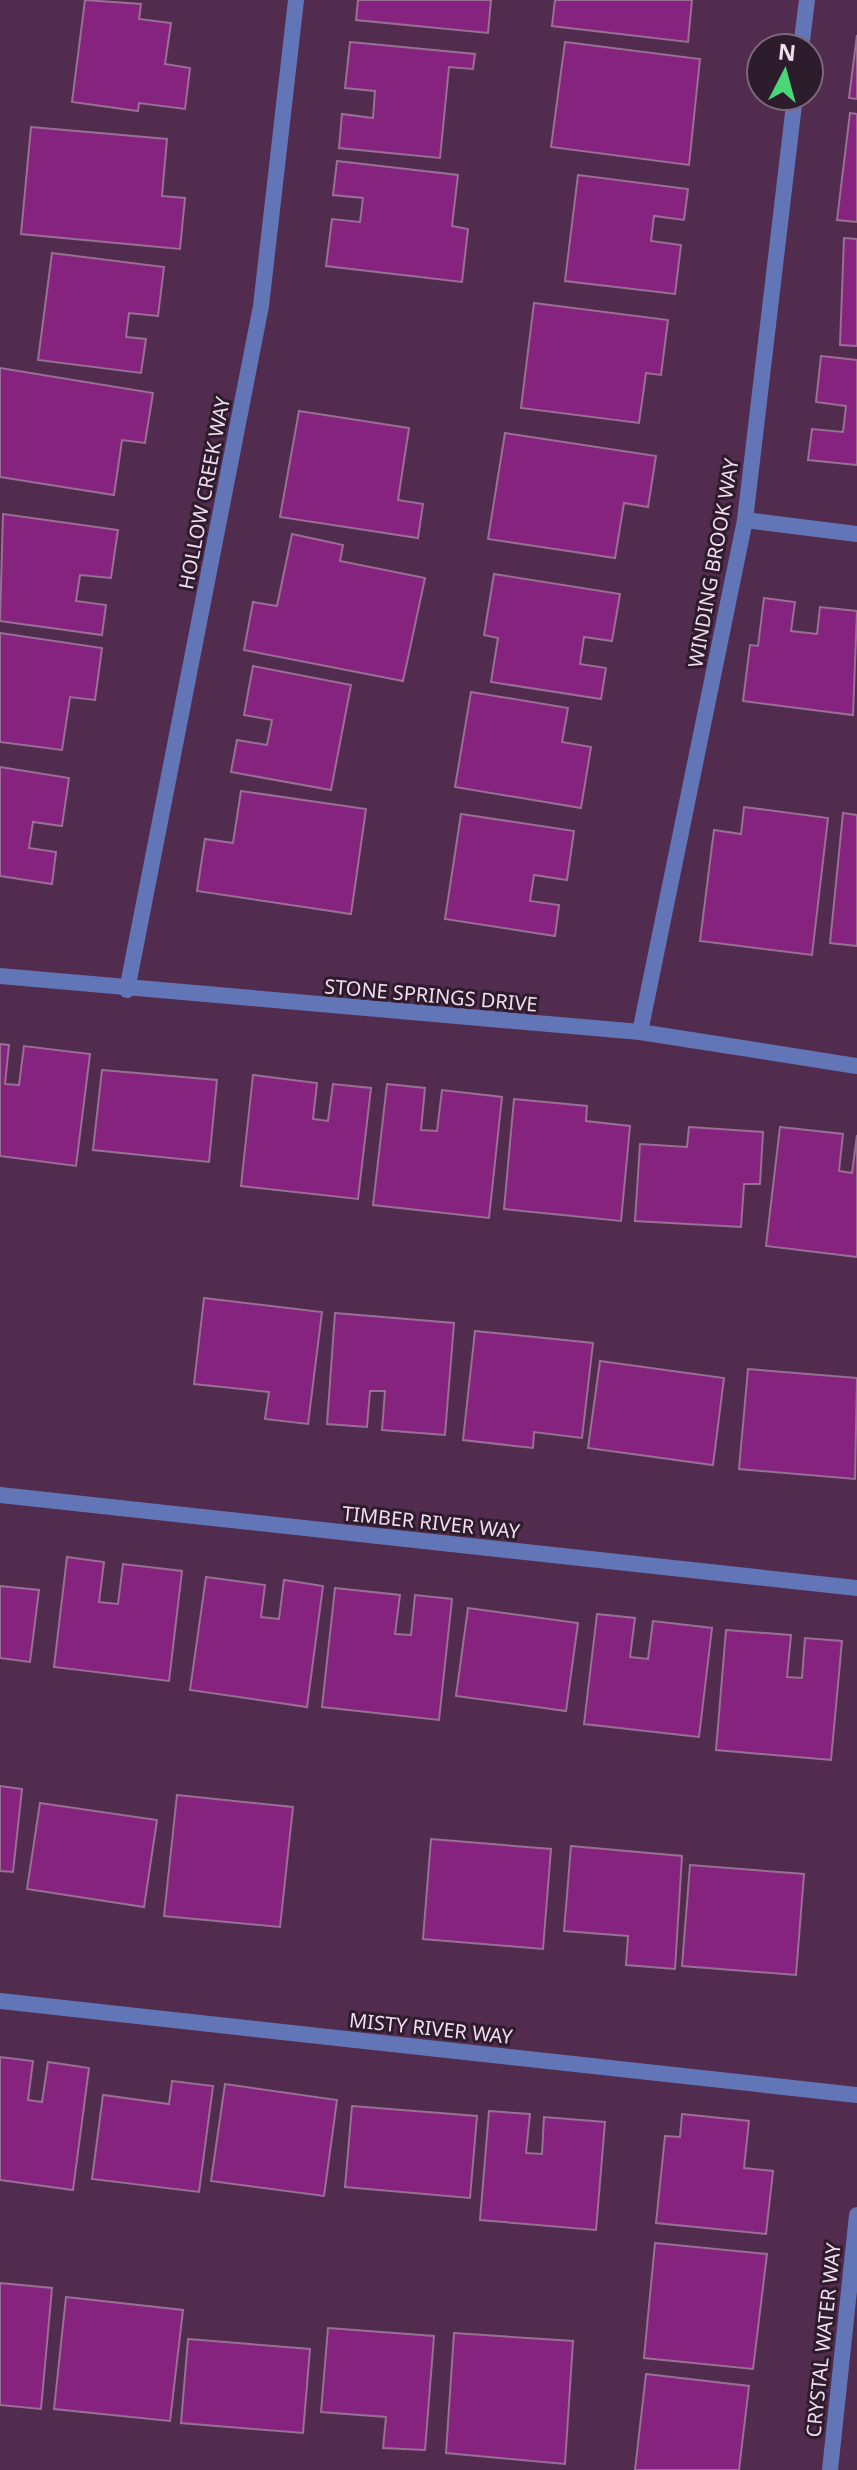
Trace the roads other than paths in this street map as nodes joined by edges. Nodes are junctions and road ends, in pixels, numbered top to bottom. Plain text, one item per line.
1 (296, 0) edge
2 (807, 0) edge
3 (803, 32) edge
4 (793, 112) edge
5 (745, 520) junction
6 (857, 534) edge
7 (0, 976) edge
8 (127, 990) junction
9 (640, 1032) junction
10 (857, 1066) edge
11 (0, 1495) edge
12 (857, 1588) edge
13 (0, 2001) edge
14 (857, 2095) edge
15 (857, 2215) edge
16 (830, 2470) edge

1 - 8 street, HOLLOW CREEK WAY
2 - 3 street
4 - 5 street, WINDING BROOK WAY
5 - 6 street
5 - 9 street, WINDING BROOK WAY
7 - 8 street, STONE SPRINGS DRIVE
8 - 9 street, STONE SPRINGS DRIVE
9 - 10 street, STONE SPRINGS DRIVE
11 - 12 street, TIMBER RIVER WAY
13 - 14 street, MISTY RIVER WAY
15 - 16 street, CRYSTAL WATER WAY

